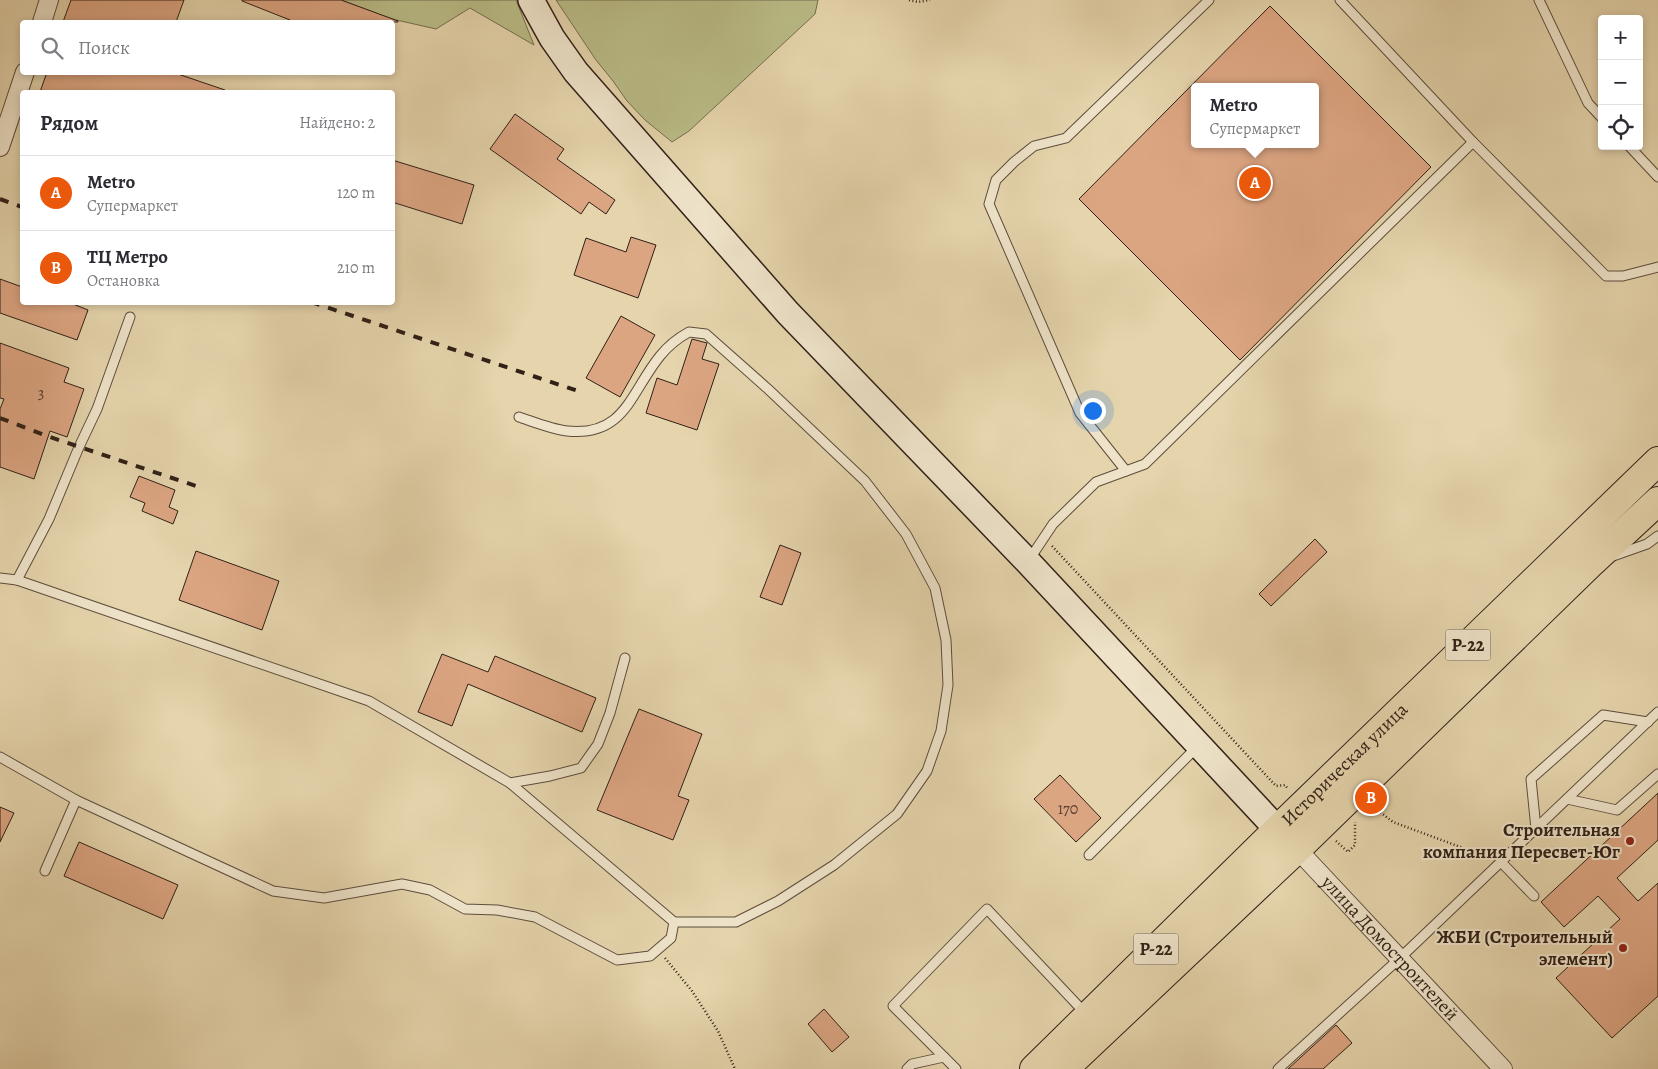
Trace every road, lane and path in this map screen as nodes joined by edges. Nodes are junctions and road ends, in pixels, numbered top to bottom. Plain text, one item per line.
1 (49, 0) edge
2 (531, 0) edge
3 (909, 0) edge
4 (930, 0) edge
5 (1209, 0) edge
6 (1340, 0) edge
7 (1539, 0) edge
8 (43, 20) edge
9 (24, 75) edge
10 (1598, 114) edge
11 (1474, 142) junction
12 (0, 147) edge
13 (1633, 150) edge
14 (1658, 177) edge
15 (1658, 267) edge
16 (130, 317) dead end
17 (519, 417) dead end
18 (1658, 462) edge
19 (1126, 471) junction
20 (1658, 500) edge
21 (1658, 536) edge
22 (1044, 537) junction
23 (1028, 562) junction
24 (1590, 564) junction
25 (0, 578) edge
26 (17, 580) junction
27 (625, 658) dead end
28 (1658, 712) edge
29 (1648, 722) junction
30 (1199, 745) junction
31 (0, 757) edge
32 (1658, 774) edge
33 (510, 783) junction
34 (1567, 799) junction
35 (76, 800) junction
36 (1369, 804) dead end
37 (1302, 805) junction
38 (1360, 816) dead end
39 (1321, 825) junction
40 (1278, 829) junction
41 (1536, 829) junction
42 (1297, 849) junction
43 (1088, 855) dead end
44 (1501, 862) junction
45 (45, 871) dead end
46 (1534, 896) dead end
47 (674, 922) junction
48 (658, 950) junction
49 (1399, 959) junction
50 (1088, 1016) junction
51 (944, 1057) junction
52 (735, 1069) edge
53 (907, 1069) edge
54 (956, 1069) edge
55 (1034, 1069) edge
56 (1064, 1069) edge
57 (1278, 1069) edge
58 (1503, 1069) edge

1 - 8 street
2 - 23 main road, улица Домостроителей
3 - 4 path
5 - 19 lane
6 - 11 lane
7 - 10 lane
9 - 12 street
11 - 15 lane
11 - 19 lane
13 - 14 lane
16 - 26 lane
17 - 47 lane
18 - 37 highway, Историческая улица / Р-22
19 - 22 lane
20 - 24 highway, Историческая улица / Р-22
21 - 24 lane
22 - 23 lane
22 - 37 path
23 - 30 main road, улица Домостроителей
24 - 39 highway, Историческая улица / Р-22
25 - 26 lane
26 - 33 lane
27 - 33 lane
28 - 29 lane
29 - 34 lane
29 - 41 lane
30 - 40 main road, улица Домостроителей
30 - 43 lane
31 - 35 lane
32 - 34 lane
33 - 47 lane
34 - 41 lane
35 - 45 lane
35 - 48 lane
36 - 44 path
37 - 40 highway, Историческая улица / Р-22
38 - 39 path
39 - 42 highway, Историческая улица / Р-22
40 - 42 main road, улица Домостроителей
40 - 50 highway, Историческая улица / Р-22
41 - 44 lane
42 - 49 street, улица Домостроителей
42 - 56 highway, Историческая улица / Р-22
44 - 46 lane
44 - 49 lane
47 - 48 lane
48 - 52 path
49 - 57 lane
49 - 58 street, улица Домостроителей
50 - 51 lane
50 - 55 highway, Историческая улица / Р-22
51 - 53 lane
51 - 54 lane

